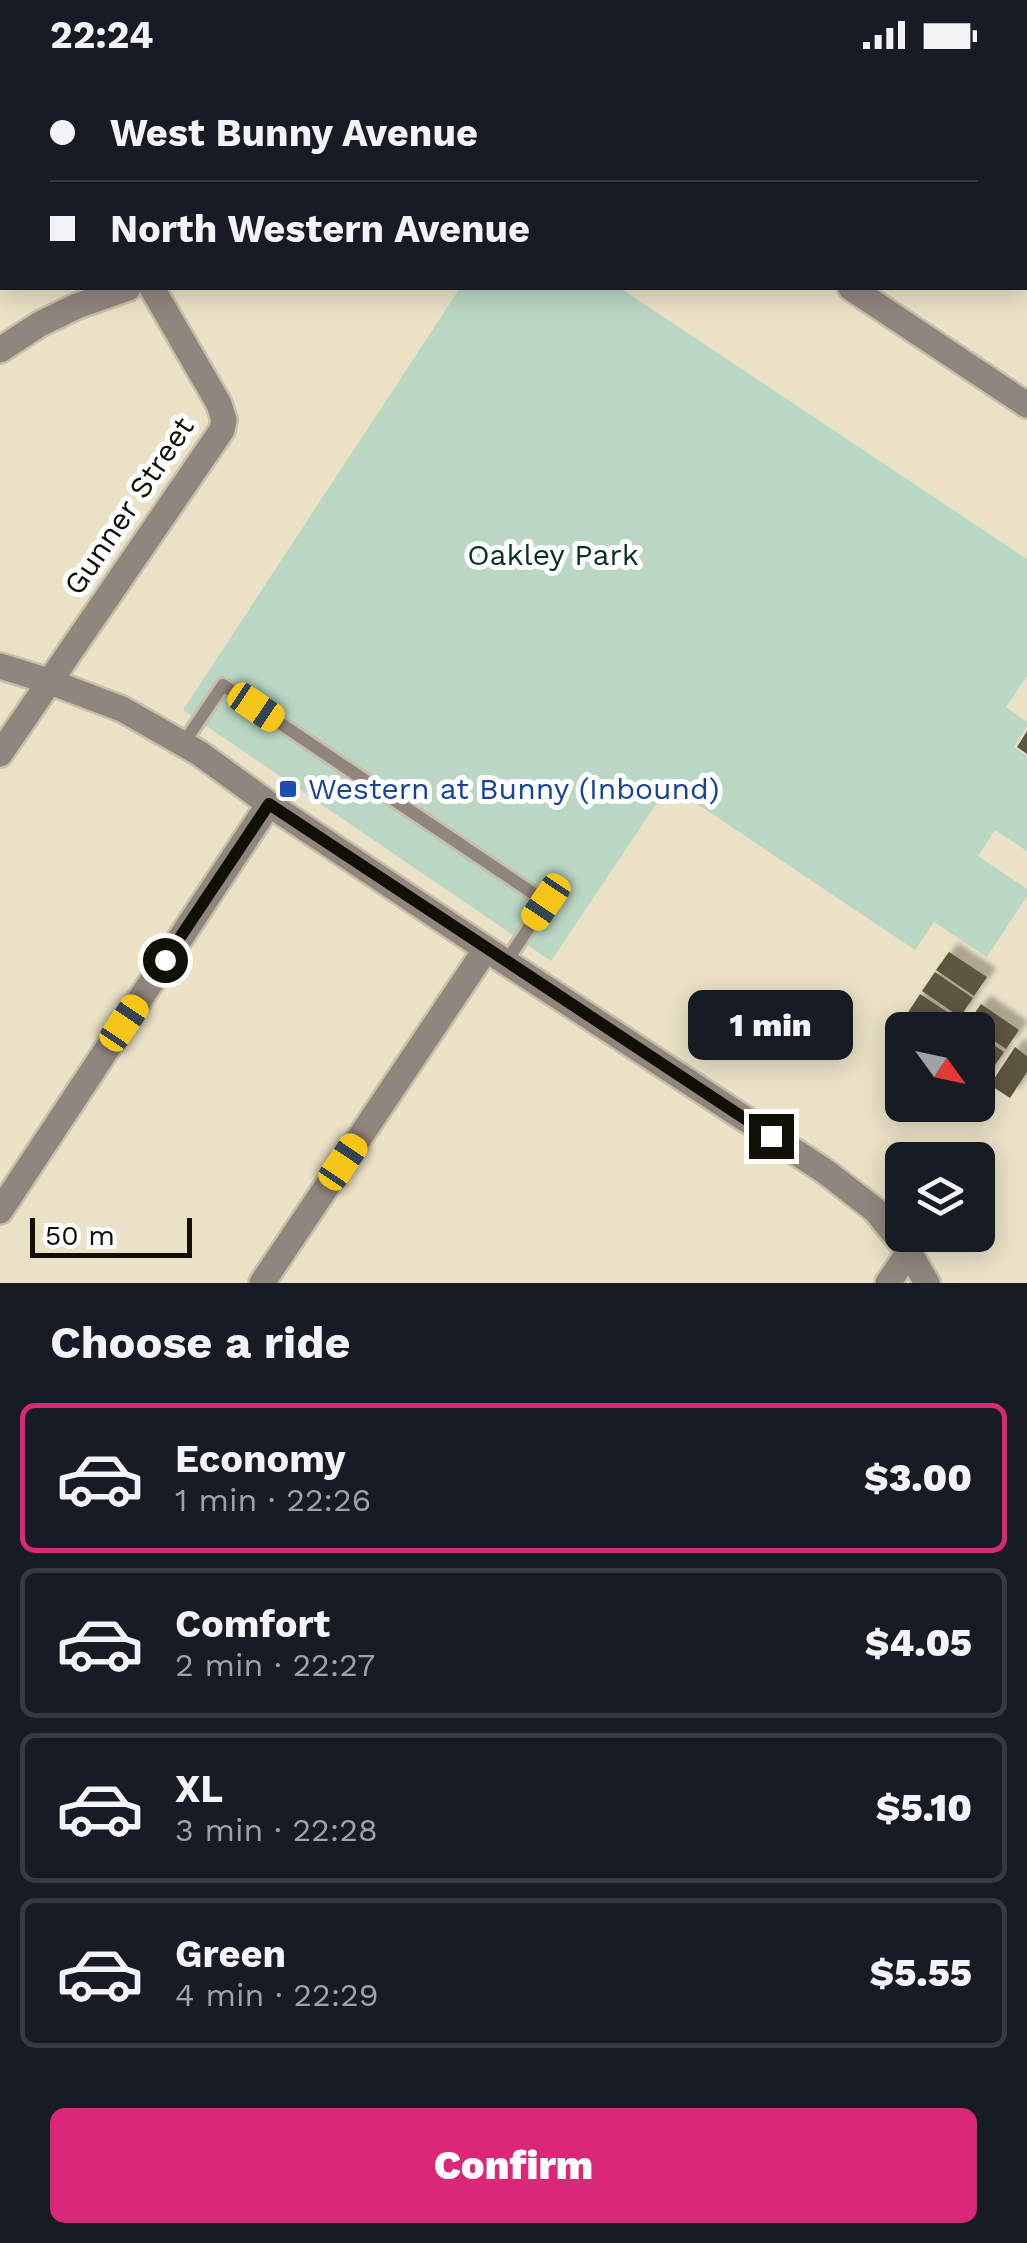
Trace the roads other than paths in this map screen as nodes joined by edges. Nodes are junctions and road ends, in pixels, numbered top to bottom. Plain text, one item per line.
1 (122, 290) edge
2 (153, 290) edge
3 (854, 290) edge
4 (0, 350) edge
5 (1027, 405) edge
6 (0, 666) edge
7 (48, 681) junction
8 (184, 744) junction
9 (0, 754) edge
10 (269, 804) junction
11 (496, 956) junction
12 (0, 1210) edge
13 (885, 1221) edge
14 (909, 1252) joint
15 (262, 1283) edge
16 (888, 1283) edge
17 (927, 1283) edge

1 - 4 street
2 - 7 street, Gunner Street
3 - 5 street
6 - 7 street
7 - 8 street
7 - 9 street, Gunner Street
8 - 10 street
8 - 11 lane
10 - 11 street
10 - 12 street
11 - 13 street
11 - 15 street
14 - 16 street
14 - 17 street

